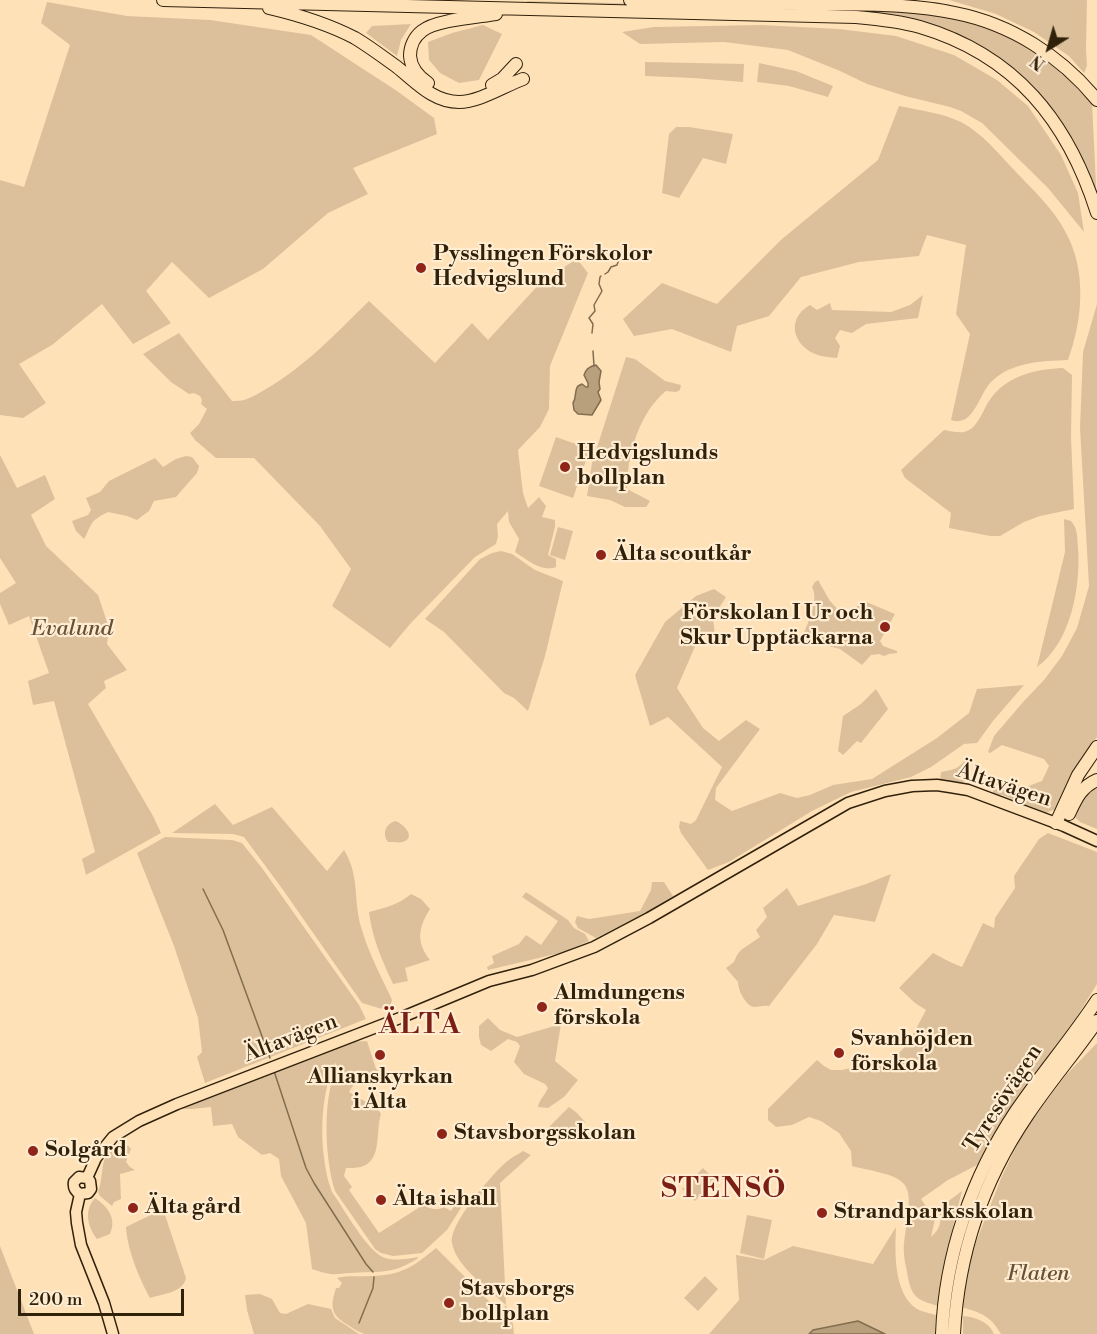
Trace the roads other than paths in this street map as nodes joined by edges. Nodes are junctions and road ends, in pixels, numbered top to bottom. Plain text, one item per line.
1 (163, 0) edge
2 (630, 0) edge
3 (644, 0) edge
4 (248, 3) junction
5 (532, 9) junction
6 (516, 64) dead end
7 (523, 79) dead end
8 (1093, 95) edge
9 (1097, 213) edge
10 (1097, 747) edge
11 (1097, 780) edge
12 (1059, 828) junction
13 (1097, 841) edge
14 (1097, 846) edge
15 (1097, 1000) edge
16 (1097, 1021) edge
17 (1097, 1035) edge
18 (1069, 1059) junction
19 (113, 1334) edge
20 (942, 1334) edge
21 (954, 1334) edge

1 - 4 highway
2 - 3 highway
3 - 8 highway
4 - 5 highway
4 - 7 highway
5 - 6 highway
5 - 9 highway
10 - 12 highway
11 - 12 highway
12 - 13 main road, Ältavägen
12 - 14 main road, Ältavägen
12 - 19 main road, Ältavägen
15 - 20 highway, Tyresövägen
16 - 18 highway, Tyresövägen
17 - 18 highway
18 - 21 highway, Tyresövägen

